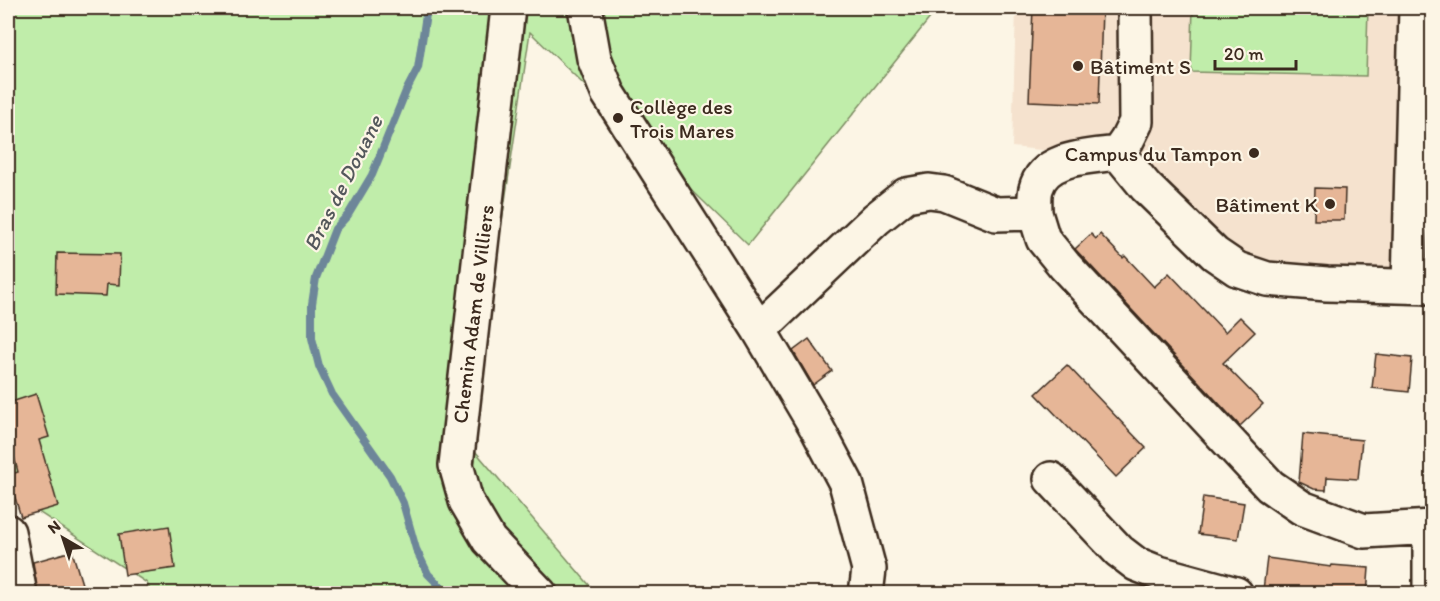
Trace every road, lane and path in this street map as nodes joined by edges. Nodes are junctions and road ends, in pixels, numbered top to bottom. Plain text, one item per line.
1 (508, 8) edge
2 (586, 8) edge
3 (1135, 8) edge
4 (1416, 8) edge
5 (1118, 153) junction
6 (1035, 213) junction
7 (1421, 287) edge
8 (759, 330) junction
9 (1051, 479) dead end
10 (1431, 527) edge
11 (8, 532) edge
12 (20, 594) edge
13 (540, 594) edge
14 (866, 594) edge
15 (1236, 594) edge
16 (1430, 594) edge

1 - 13 street, Chemin Adam de Villiers
2 - 8 street
3 - 5 street
4 - 7 street
5 - 6 street
5 - 7 street
6 - 8 street
6 - 10 street
8 - 14 street
9 - 15 street
10 - 16 street
11 - 12 street

